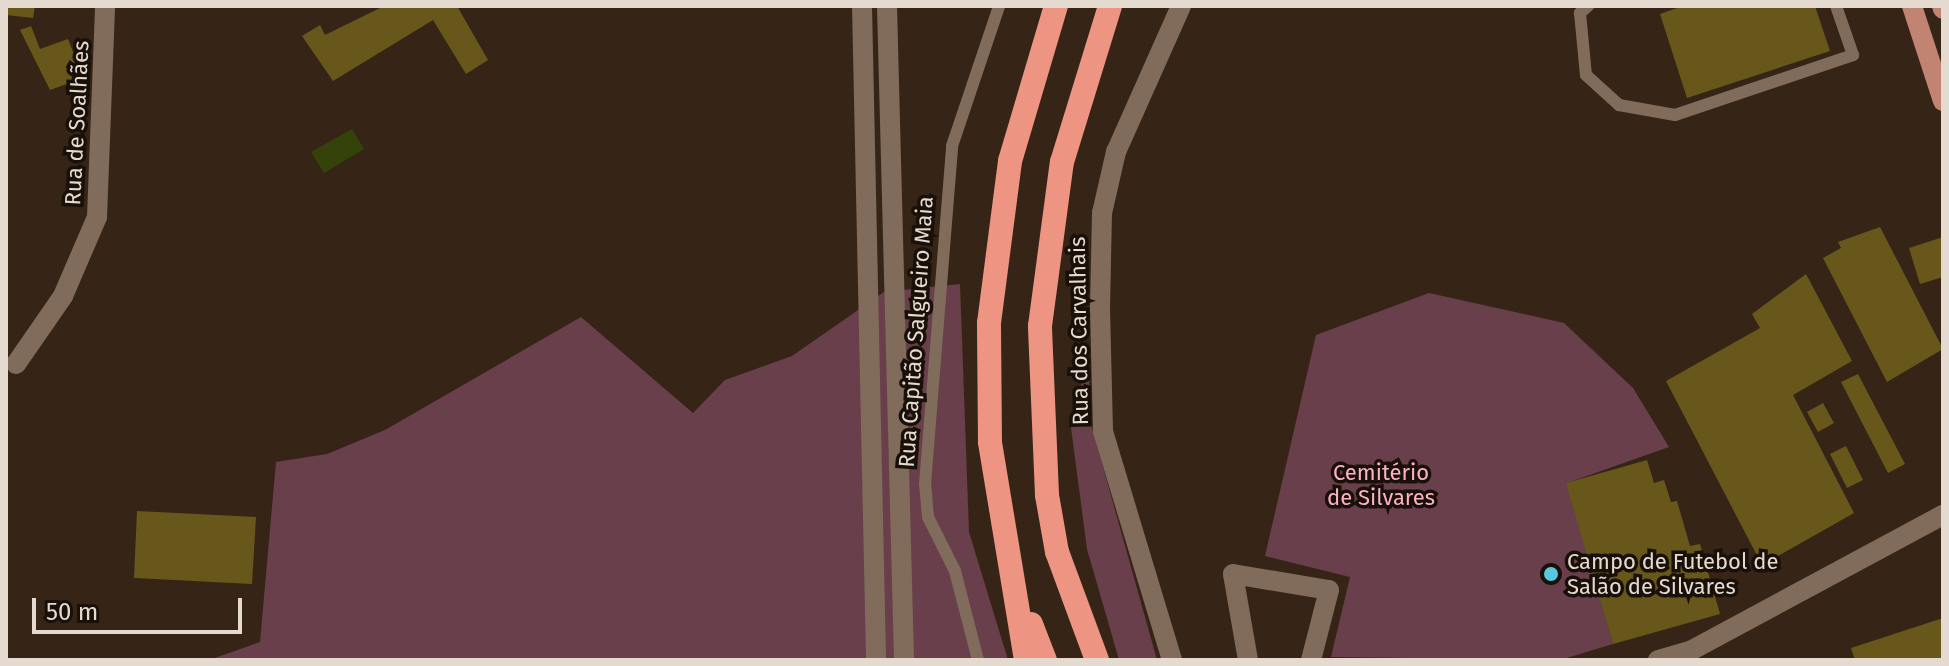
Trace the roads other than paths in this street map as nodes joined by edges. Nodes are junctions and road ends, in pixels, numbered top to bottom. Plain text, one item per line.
1 (105, 6) edge
2 (862, 6) edge
3 (887, 6) edge
4 (999, 6) edge
5 (1056, 6) edge
6 (1110, 6) edge
7 (1181, 6) edge
8 (1588, 6) edge
9 (1836, 6) edge
10 (1912, 6) edge
11 (1943, 101) edge
12 (16, 364) dead end
13 (1943, 515) edge
14 (1057, 552) junction
15 (1007, 562) junction
16 (876, 660) edge
17 (904, 660) edge
18 (978, 660) edge
19 (1026, 660) edge
20 (1045, 660) edge
21 (1082, 660) edge
22 (1097, 660) edge
23 (1172, 660) edge
24 (1248, 660) edge
25 (1311, 660) edge
26 (1658, 660) edge

1 - 12 street, Rua de Soalhães
2 - 16 street
3 - 17 street
4 - 18 lane, Rua Capitão Salgueiro Maia
5 - 15 highway
6 - 14 highway
7 - 23 street, Rua dos Carvalhais
8 - 9 lane
10 - 11 main road
13 - 26 street
14 - 21 highway
14 - 22 highway
15 - 19 highway
15 - 20 highway
24 - 25 street

